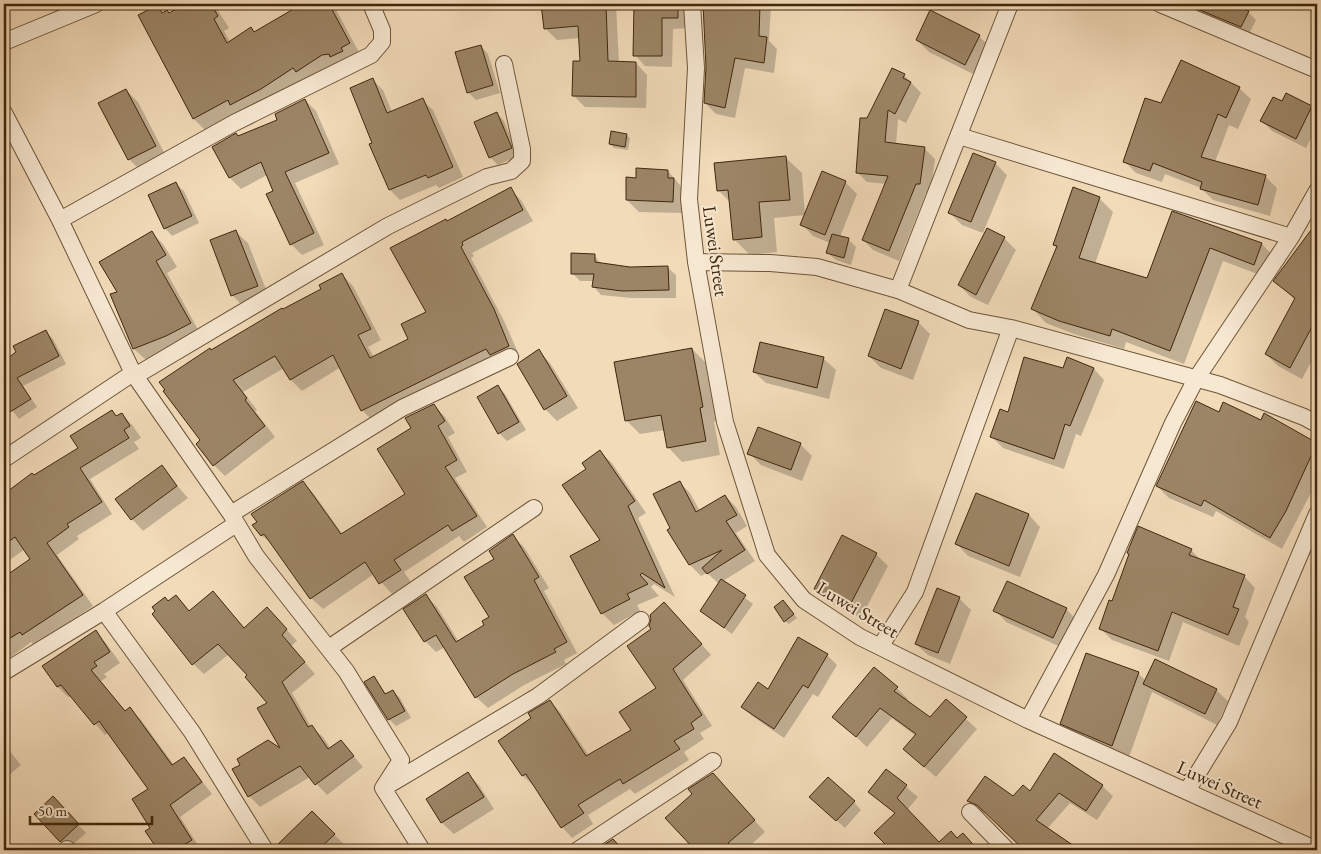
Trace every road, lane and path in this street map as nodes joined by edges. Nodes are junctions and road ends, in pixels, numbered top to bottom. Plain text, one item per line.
1 (96, 4) edge
2 (371, 4) edge
3 (692, 4) edge
4 (1010, 4) edge
5 (1160, 4) edge
6 (4, 42) edge
7 (504, 64) dead end
8 (1317, 70) edge
9 (4, 112) edge
10 (959, 136) junction
11 (1317, 191) edge
12 (60, 220) junction
13 (1291, 237) junction
14 (696, 262) junction
15 (898, 290) junction
16 (1011, 328) junction
17 (510, 357) dead end
18 (134, 374) junction
19 (1196, 378) junction
20 (1317, 424) edge
21 (4, 459) edge
22 (534, 508) dead end
23 (1317, 514) edge
24 (233, 519) junction
25 (104, 611) junction
26 (641, 620) dead end
27 (880, 647) junction
28 (329, 648) junction
29 (4, 672) edge
30 (1028, 720) junction
31 (713, 761) dead end
32 (383, 788) junction
33 (1187, 791) junction
34 (970, 812) dead end
35 (265, 850) edge
36 (422, 850) edge
37 (578, 850) edge
38 (1007, 850) edge
39 (1317, 850) edge

1 - 6 street
2 - 12 street
3 - 14 street, Luwei Street
4 - 10 street
5 - 8 street
7 - 18 street
9 - 12 street
10 - 13 street
10 - 15 street
11 - 13 street
12 - 18 street
13 - 19 street
14 - 15 street
14 - 27 street, Luwei Street
15 - 16 street
16 - 19 street
16 - 27 street
17 - 24 street
18 - 21 street
18 - 24 street
19 - 20 street
19 - 30 street
22 - 28 street
23 - 33 street
24 - 25 street
24 - 28 street
25 - 29 street
25 - 35 street
26 - 32 street
27 - 30 street, Luwei Street
28 - 32 street
30 - 33 street, Luwei Street
31 - 37 street
32 - 36 street
33 - 39 street, Luwei Street
34 - 38 street

